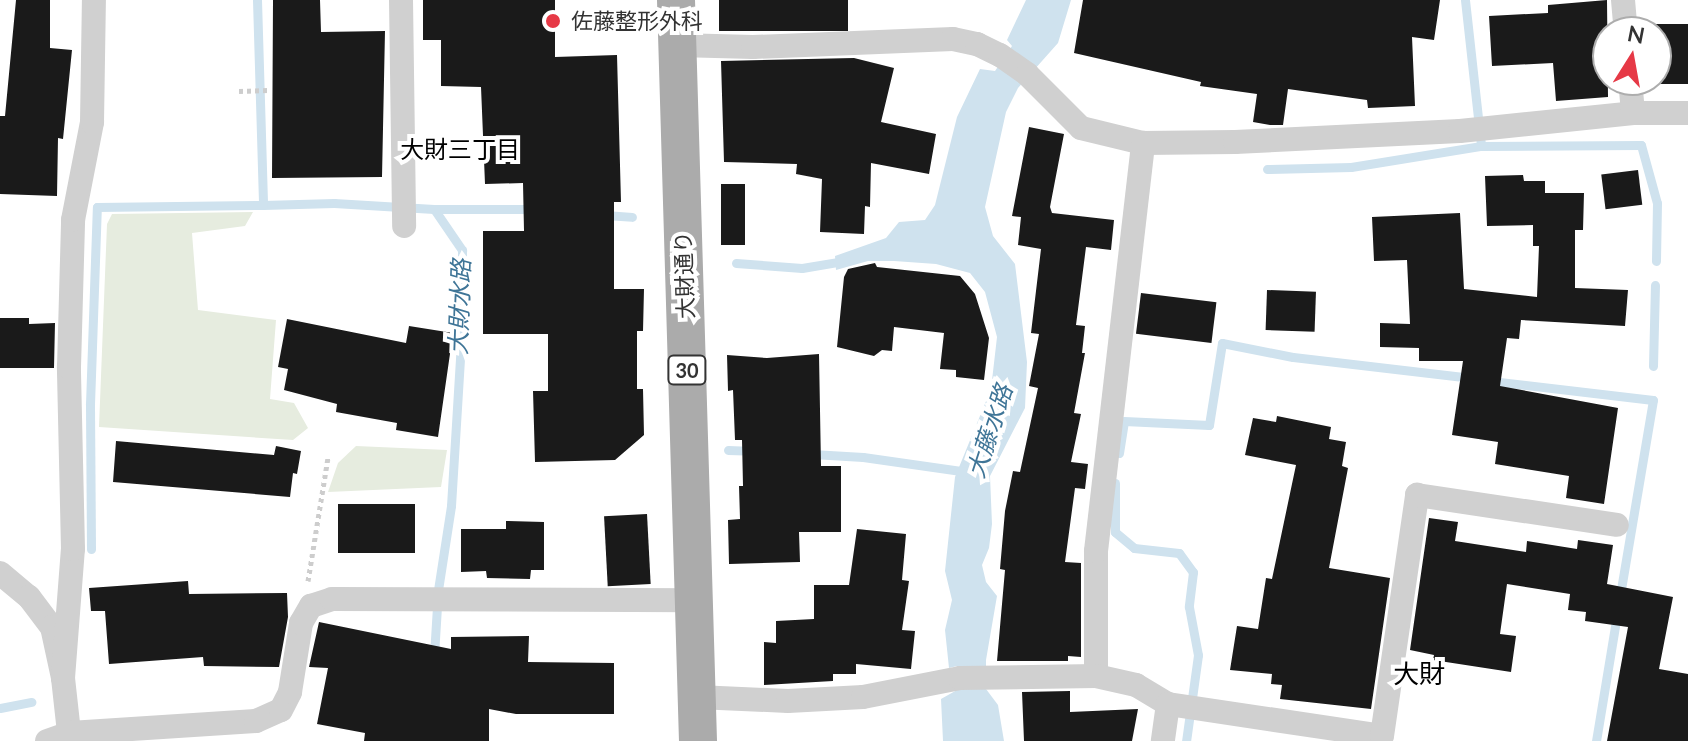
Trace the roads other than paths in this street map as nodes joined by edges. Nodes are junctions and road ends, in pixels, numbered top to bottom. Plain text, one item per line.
1 (94, 0) edge
2 (401, 0) edge
3 (676, 0) edge
4 (678, 45) junction
5 (1631, 96) edge
6 (1633, 113) junction
7 (1688, 113) edge
8 (1143, 143) junction
9 (404, 226) dead end
10 (1617, 525) dead end
11 (0, 573) edge
12 (694, 600) junction
13 (1096, 676) junction
14 (63, 678) junction
15 (697, 697) junction
16 (1182, 706) junction
17 (70, 737) edge
18 (47, 741) edge
19 (698, 741) edge
20 (1163, 741) edge

1 - 14 street
2 - 9 street
3 - 4 main road, 大財通り / 30
4 - 8 street
4 - 12 main road, 大財通り / 30
5 - 6 street
6 - 7 street
6 - 8 street
8 - 13 street
10 - 16 street
11 - 14 street
12 - 15 main road, 大財通り / 30
12 - 17 street
13 - 15 street
13 - 16 street
14 - 17 street
15 - 19 main road, 大財通り / 30
16 - 20 street
17 - 18 street

